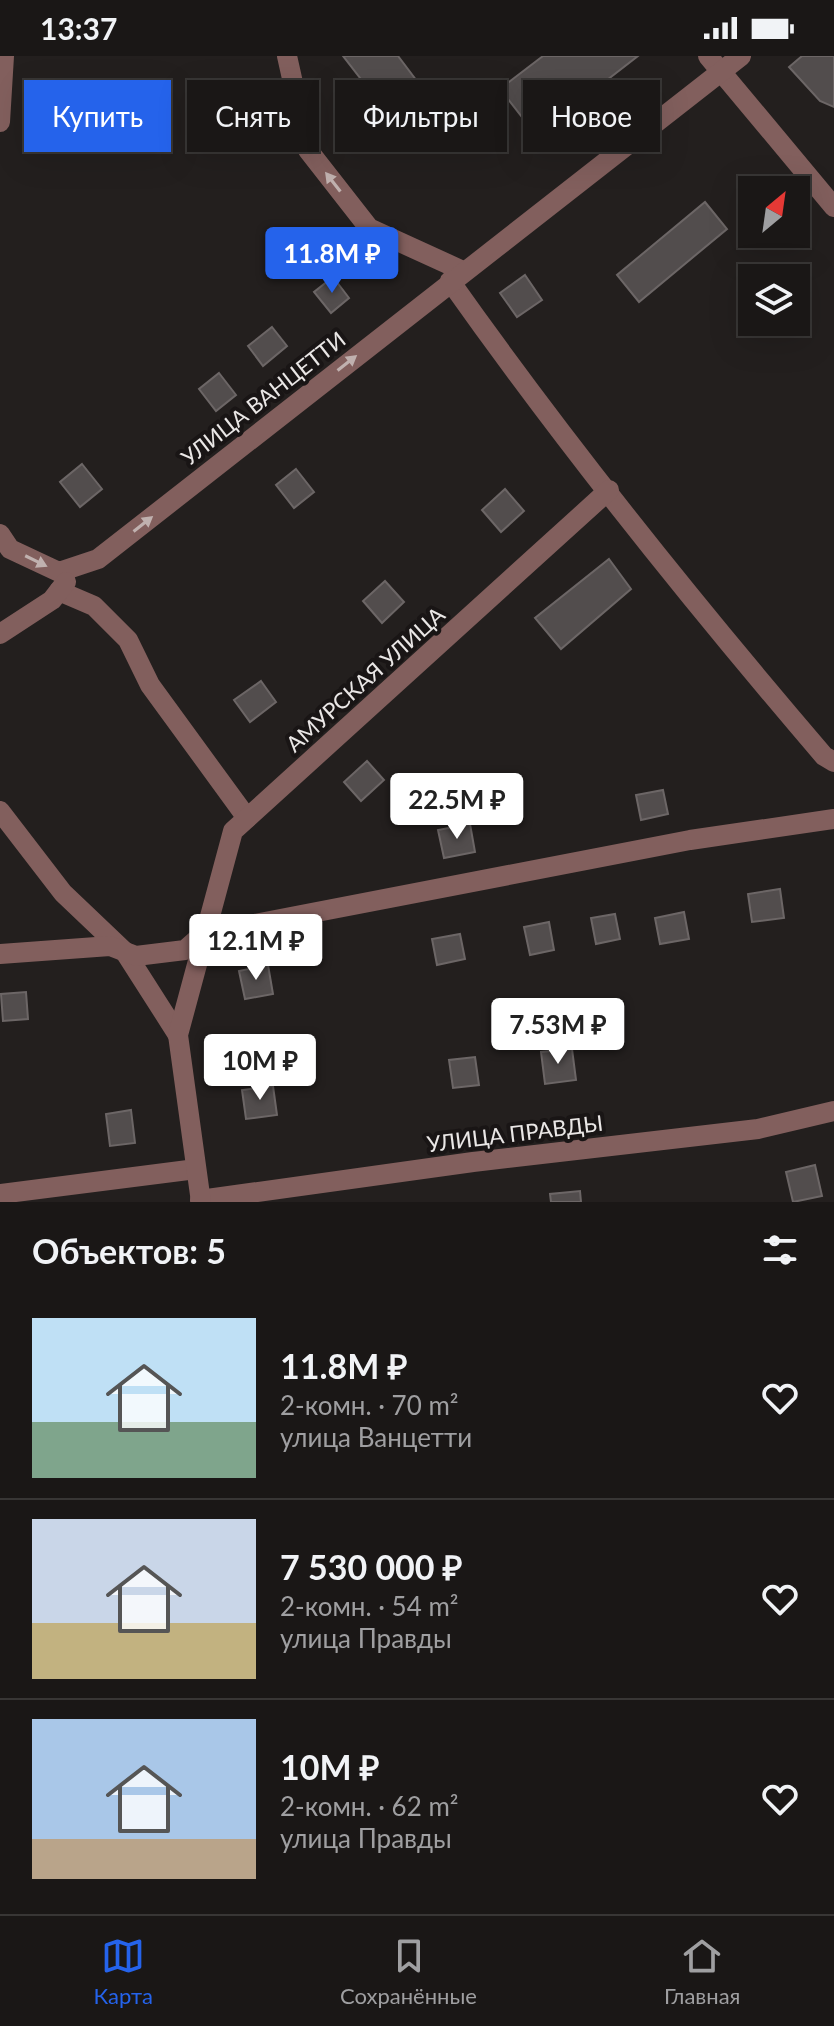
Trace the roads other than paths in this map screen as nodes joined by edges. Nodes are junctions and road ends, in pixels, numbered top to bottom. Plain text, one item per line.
1 (4, 56) edge
2 (287, 56) edge
3 (741, 56) edge
4 (714, 64) edge
5 (0, 122) edge
6 (834, 207) edge
7 (457, 276) junction
8 (609, 490) junction
9 (0, 534) edge
10 (78, 566) junction
11 (59, 591) junction
12 (0, 634) edge
13 (834, 762) edge
14 (0, 811) edge
15 (247, 818) junction
16 (834, 819) edge
17 (203, 934) junction
18 (125, 952) junction
19 (0, 954) edge
20 (178, 1035) junction
21 (834, 1111) edge
22 (196, 1169) junction
23 (0, 1194) edge
24 (200, 1201) edge

1 - 5 street
7 -> 2 street
3 - 4 street, УЛИЦА ВАНЦЕТТИ
4 - 6 street
4 - 7 street, УЛИЦА ВАНЦЕТТИ
7 - 8 street
10 -> 7 street, УЛИЦА ВАНЦЕТТИ
8 - 13 street
8 - 15 street, АМУРСКАЯ УЛИЦА
9 -> 10 street
10 - 11 street
11 - 12 street
11 - 15 street
14 - 18 street
15 - 17 street, АМУРСКАЯ УЛИЦА
16 - 17 street
17 - 18 street
17 - 20 street, АМУРСКАЯ УЛИЦА
18 - 19 street
18 - 20 street
20 - 22 street
21 - 24 street, УЛИЦА ПРАВДЫ
22 - 23 street
22 - 24 street

